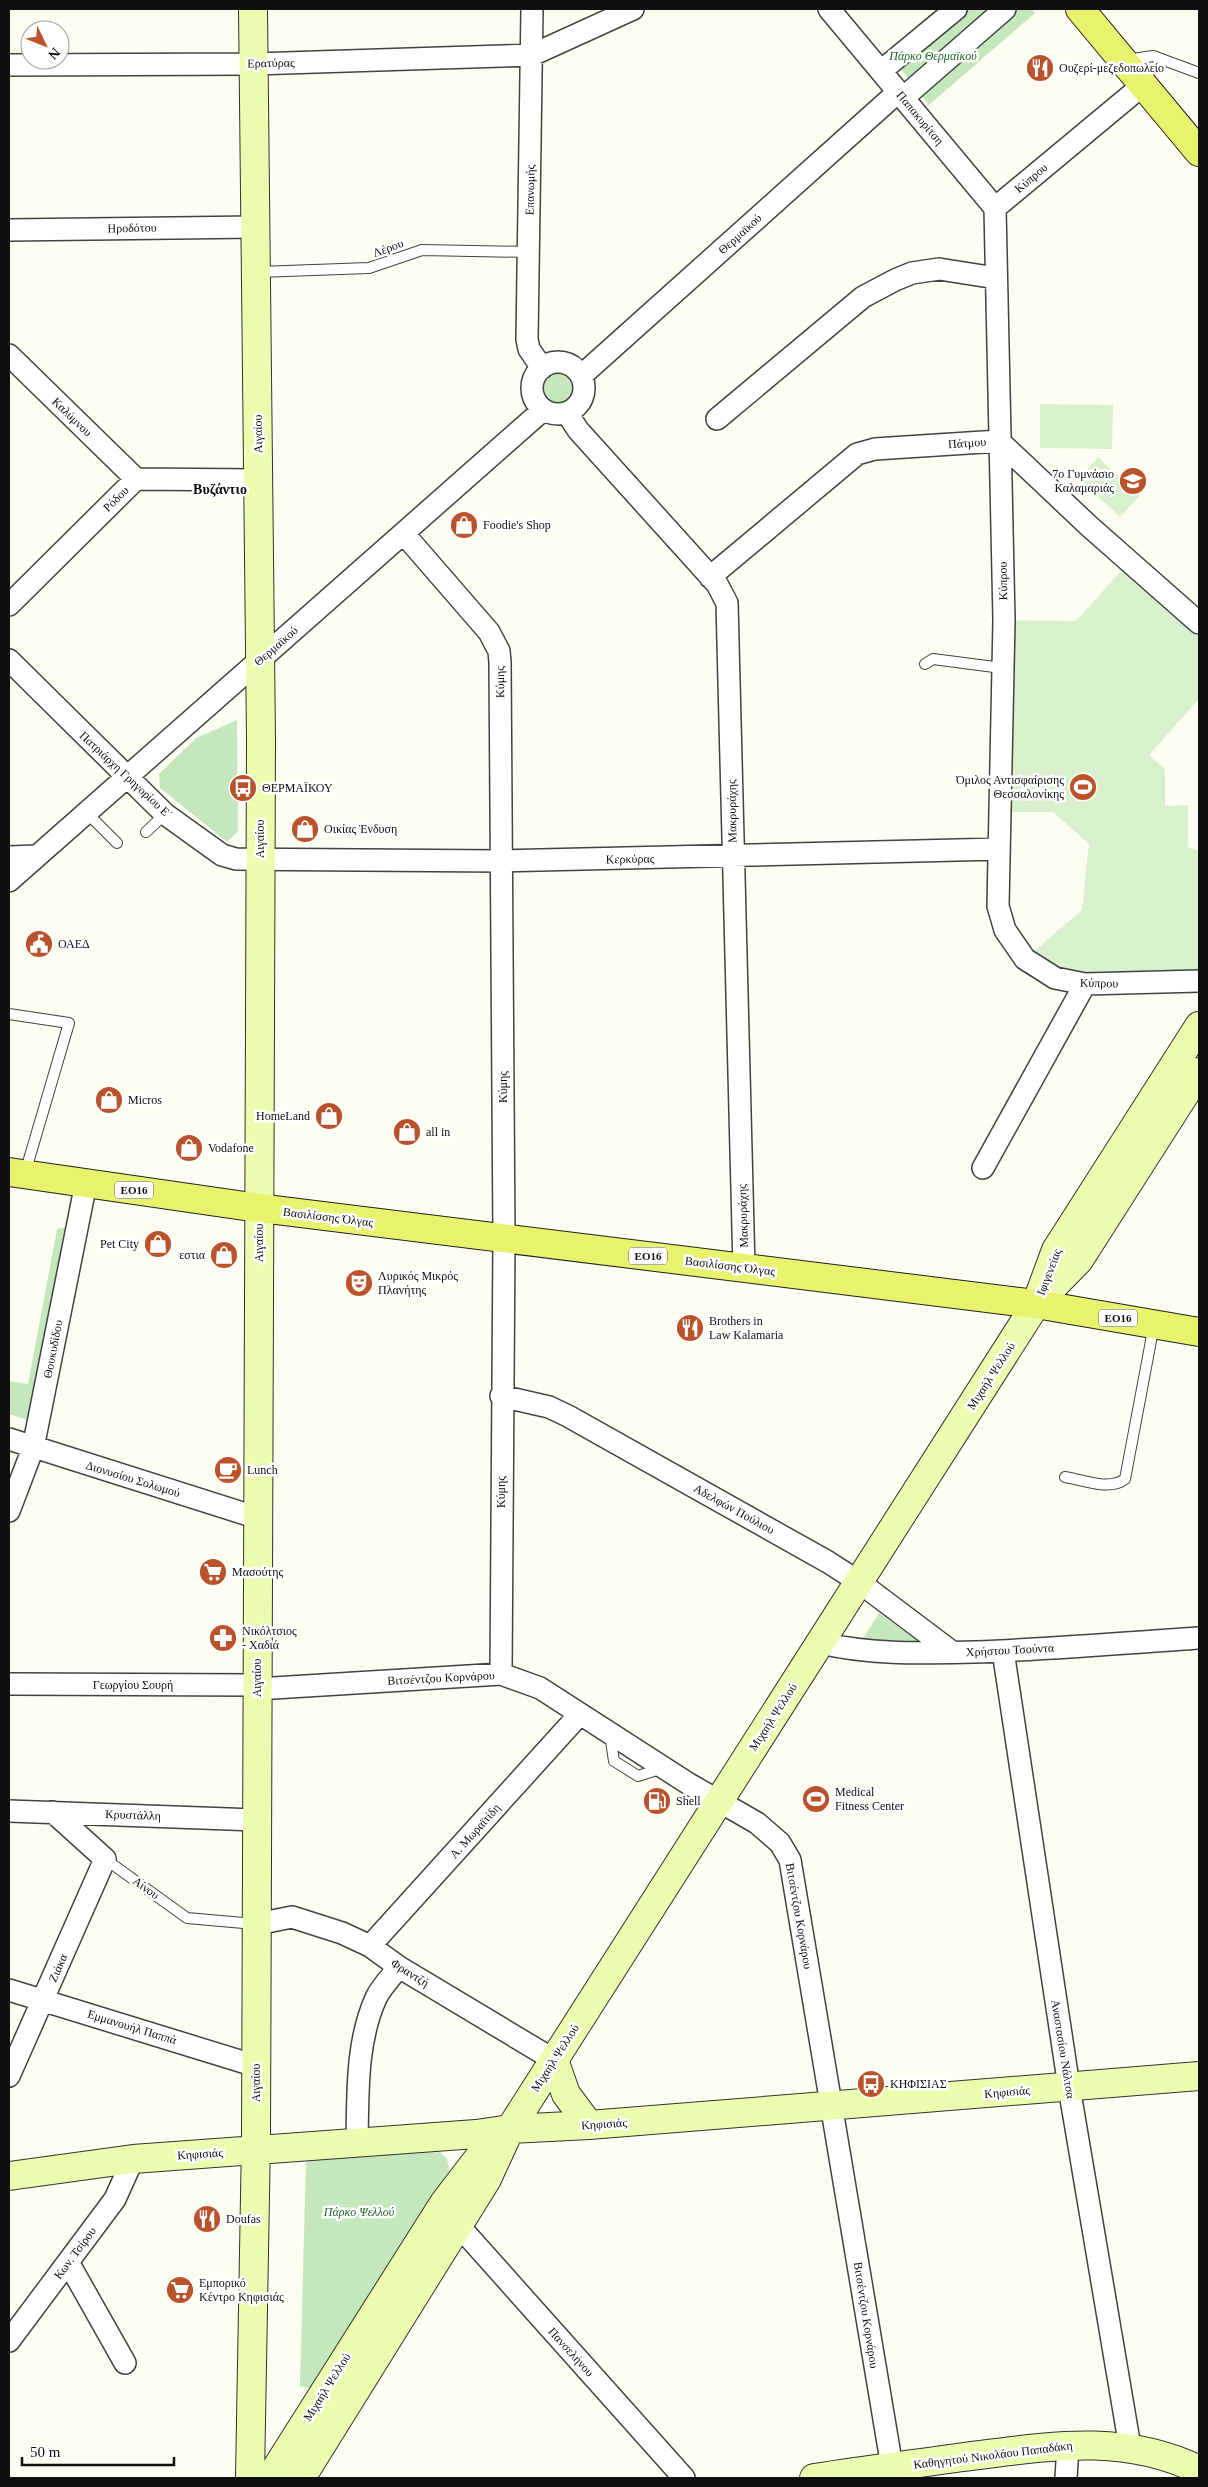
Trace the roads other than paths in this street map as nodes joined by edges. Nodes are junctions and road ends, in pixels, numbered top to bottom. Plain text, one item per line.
1 (253, 9) edge
2 (532, 9) edge
3 (632, 9) edge
4 (829, 9) edge
5 (956, 9) edge
6 (1005, 9) edge
7 (1080, 9) edge
8 (848, 18) edge
9 (532, 55) junction
10 (1123, 61) junction
11 (253, 64) junction
12 (9, 65) edge
13 (881, 71) junction
14 (1199, 73) edge
15 (1143, 85) junction
16 (901, 95) junction
17 (1199, 152) edge
18 (995, 208) junction
19 (256, 227) junction
20 (9, 230) edge
21 (529, 252) junction
22 (256, 272) junction
23 (996, 278) junction
24 (9, 354) edge
25 (542, 368) junction
26 (581, 376) junction
27 (543, 410) junction
28 (567, 413) junction
29 (717, 419) dead end
30 (999, 441) junction
31 (136, 479) junction
32 (258, 480) junction
33 (404, 534) junction
34 (710, 577) junction
35 (9, 605) edge
36 (1199, 624) edge
37 (9, 660) edge
38 (260, 661) junction
39 (925, 664) dead end
40 (1002, 668) junction
41 (127, 778) junction
42 (87, 813) junction
43 (165, 814) junction
44 (146, 832) dead end
45 (117, 844) dead end
46 (998, 849) junction
47 (37, 856) junction
48 (733, 856) junction
49 (9, 857) edge
50 (260, 860) junction
51 (502, 862) junction
52 (9, 881) edge
53 (1199, 981) edge
54 (1085, 984) junction
55 (9, 1014) edge
56 (1199, 1026) edge
57 (1199, 1072) edge
58 (983, 1168) dead end
59 (17, 1173) edge
60 (86, 1183) junction
61 (259, 1208) junction
62 (504, 1238) junction
63 (744, 1268) junction
64 (1036, 1304) junction
65 (1154, 1324) junction
66 (1199, 1332) edge
67 (501, 1396) junction
68 (9, 1439) edge
69 (33, 1448) junction
70 (1065, 1477) dead end
71 (9, 1511) edge
72 (258, 1518) junction
73 (859, 1582) junction
74 (1199, 1638) edge
75 (821, 1643) junction
76 (1003, 1651) junction
77 (952, 1652) junction
78 (501, 1674) junction
79 (9, 1684) edge
80 (257, 1687) junction
81 (579, 1715) junction
82 (720, 1800) junction
83 (9, 1811) edge
84 (53, 1812) junction
85 (257, 1820) junction
86 (105, 1859) junction
87 (257, 1924) junction
88 (370, 1946) junction
89 (399, 1967) junction
90 (9, 1990) edge
91 (44, 2000) junction
92 (554, 2060) junction
93 (256, 2066) junction
94 (9, 2076) edge
95 (1199, 2076) edge
96 (1069, 2087) junction
97 (831, 2106) junction
98 (589, 2125) junction
99 (510, 2129) junction
100 (357, 2142) junction
101 (256, 2150) junction
102 (133, 2159) junction
103 (9, 2176) edge
104 (459, 2226) junction
105 (68, 2262) junction
106 (9, 2341) edge
107 (125, 2363) dead end
108 (1068, 2445) junction
109 (1130, 2447) junction
110 (1198, 2466) edge
111 (892, 2467) junction
112 (250, 2478) edge
113 (270, 2478) edge
114 (301, 2478) edge
115 (684, 2478) edge
116 (814, 2478) edge
117 (1066, 2478) edge

1 - 11 main road, Αιγαίου
2 - 9 street, Επανωμής
3 - 9 street
4 - 8 street, Παπακυρίτση
5 - 13 street
6 - 16 street, Θερμαϊκού
7 - 10 main road
8 - 13 street, Παπακυρίτση
9 - 11 street, Ερατύρας
9 - 21 street, Επανωμής
10 - 14 lane
10 - 15 main road
11 - 12 street, Ερατύρας
11 - 19 main road, Αιγαίου
13 - 16 street, Παπακυρίτση
15 - 17 main road
15 - 18 street, Κύπρου
16 - 18 street, Παπακυρίτση
16 - 26 street, Θερμαϊκού
18 - 23 street, Κύπρου
19 - 20 street, Ηροδότου
19 - 22 main road, Αιγαίου
21 - 22 lane, Λέρου
21 - 25 street, Επανωμής
22 - 32 main road, Αιγαίου
23 - 29 street
23 - 30 street, Κύπρου
24 - 31 street, Καλύμνου
25 - 26 street
25 - 27 street
26 - 28 street
27 - 28 street
27 - 33 street, Θερμαϊκού
28 - 34 street, Μακρυράχης
30 - 34 street, Πάτμου
30 - 36 street, Πάτμου
30 - 40 street, Κύπρου
31 - 32 street, Ρόδου
31 - 35 street, Ρόδου
32 - 38 main road, Αιγαίου
33 - 38 street, Θερμαϊκού
33 - 51 street, Κύμης
34 - 48 street, Μακρυράχης
37 - 41 street, Πατριάρχη Γρηγορίου Ε΄
38 - 41 street, Θερμαϊκού
38 - 50 main road, Αιγαίου
39 - 40 lane
40 - 46 street, Κύπρου
41 - 42 street, Θερμαϊκού
41 - 43 street, Πατριάρχη Γρηγορίου Ε΄
42 - 45 lane
42 - 47 street, Θερμαϊκού
43 - 44 lane
43 - 50 street, Πατριάρχη Γρηγορίου Ε΄
46 - 48 street, Κερκύρας
46 - 54 street, Κύπρου
47 - 49 street
47 - 52 street, Θερμαϊκού
48 - 51 street, Κερκύρας
48 - 63 street, Μακρυράχης
50 - 51 street, Κερκύρας
50 - 61 main road, Αιγαίου
51 - 62 street, Κύμης
53 - 54 street, Κύπρου
54 - 58 street
55 - 59 lane
56 - 64 main road, Ιφιγενείας
57 - 64 main road, Ιφιγενείας
59 - 60 main road, ΕΟ16
60 - 61 main road, ΕΟ16
60 - 69 street, Θουκυδίδου
61 - 62 main road, Βασιλίσσης Όλγας / ΕΟ16
61 - 72 main road, Αιγαίου
62 - 63 main road, Βασιλίσσης Όλγας / ΕΟ16
62 - 67 street, Κύμης
63 - 64 main road, Βασιλίσσης Όλγας / ΕΟ16
64 - 65 main road, Βασιλίσσης Όλγας / ΕΟ16
64 - 73 main road, Μιχαήλ Ψελλού
65 - 66 main road, Βασιλίσσης Όλγας / ΕΟ16
65 - 70 lane
67 - 73 street, Αδελφών Πούλιου
67 - 78 street, Κύμης
68 - 69 street, Διονυσίου Σολωμού
69 - 71 street, Θουκυδίδου
69 - 72 street, Διονυσίου Σολωμού
72 - 80 main road, Αιγαίου
73 - 75 main road, Μιχαήλ Ψελλού
73 - 77 street, Αδελφών Πούλιου
74 - 76 street, Χρήστου Τσούντα
75 - 77 street, Χρήστου Τσούντα
75 - 82 main road, Μιχαήλ Ψελλού
76 - 77 street, Χρήστου Τσούντα
76 - 96 street, Αναστασίου Νάλτσα
78 - 80 street, Βιτσέντζου Κορνάρου
78 - 81 street, Βιτσέντζου Κορνάρου
79 - 80 street, Γεωργίου Σουρή
80 - 85 main road, Αιγαίου
81 - 82 street, Βιτσέντζου Κορνάρου
81 - 88 street, Α. Μωραϊτίδη
82 - 92 main road, Μιχαήλ Ψελλού
82 - 97 street, Βιτσέντζου Κορνάρου
83 - 84 street, Κρυστάλλη
84 - 85 street, Κρυστάλλη
84 - 86 street, Αίνου
85 - 87 main road, Αιγαίου
86 - 87 lane, Αίνου
86 - 91 street, Ζιάκα
87 - 88 street, Φραντζή
87 - 93 main road, Αιγαίου
88 - 89 street, Φραντζή
89 - 92 street, Φραντζή
89 - 100 street
90 - 91 street, Εμμανουήλ Παππά
91 - 93 street, Εμμανουήλ Παππά
91 - 94 street, Ζιάκα
92 - 98 main road
92 - 99 main road, Μιχαήλ Ψελλού
93 - 101 main road, Αιγαίου
95 - 96 main road, Κηφισιάς
96 - 97 main road, Κηφισιάς
96 - 109 street, Αναστασίου Νάλτσα
97 - 98 main road, Κηφισιάς
97 - 111 street, Βιτσέντζου Κορνάρου
98 - 99 main road, Κηφισιάς
99 - 100 main road, Κηφισιάς
99 - 104 main road, Μιχαήλ Ψελλού
99 - 113 main road, Μιχαήλ Ψελλού
100 - 101 main road, Κηφισιάς
101 - 102 main road, Κηφισιάς
101 - 112 main road, Αιγαίου
102 - 103 main road, Κηφισιάς
102 - 105 street, Κων. Τσίρου
104 - 114 main road, Μιχαήλ Ψελλού
104 - 115 street, Πανσελήνου
105 - 106 street, Κων. Τσίρου
105 - 107 street
108 - 109 main road, Καθηγητού Νικολάου Παπαδάκη
108 - 111 main road, Καθηγητού Νικολάου Παπαδάκη
108 - 117 street
109 - 110 main road, Καθηγητού Νικολάου Παπαδάκη
111 - 116 main road, Καθηγητού Νικολάου Παπαδάκη

